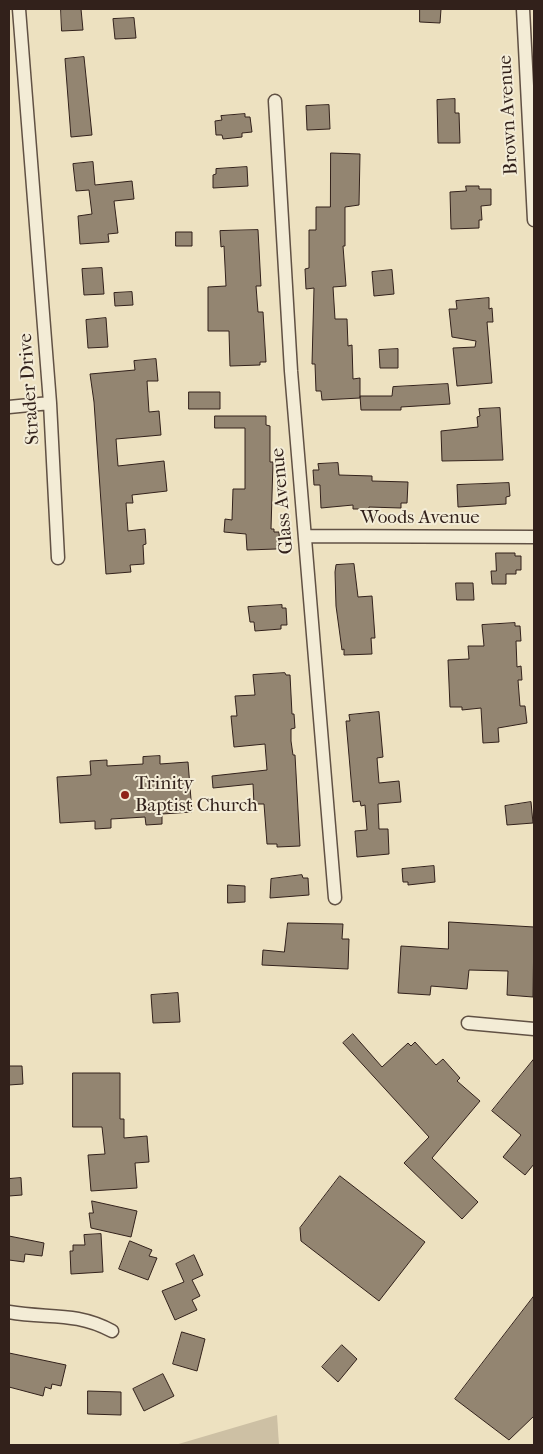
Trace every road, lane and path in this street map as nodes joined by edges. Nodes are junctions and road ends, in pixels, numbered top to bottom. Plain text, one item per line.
1 (19, 9) edge
2 (524, 9) edge
3 (275, 101) dead end
4 (534, 220) edge
5 (50, 403) junction
6 (9, 407) edge
7 (305, 536) junction
8 (534, 538) edge
9 (58, 558) dead end
10 (335, 898) dead end
11 (468, 1023) dead end
12 (534, 1029) edge
13 (9, 1312) edge
14 (112, 1330) dead end

1 - 5 street, Strader Drive
2 - 4 street, Brown Avenue
3 - 7 street, Glass Avenue
5 - 6 street
5 - 9 street, Strader Drive
7 - 8 street, Woods Avenue
7 - 10 street, Glass Avenue
11 - 12 street
13 - 14 street

